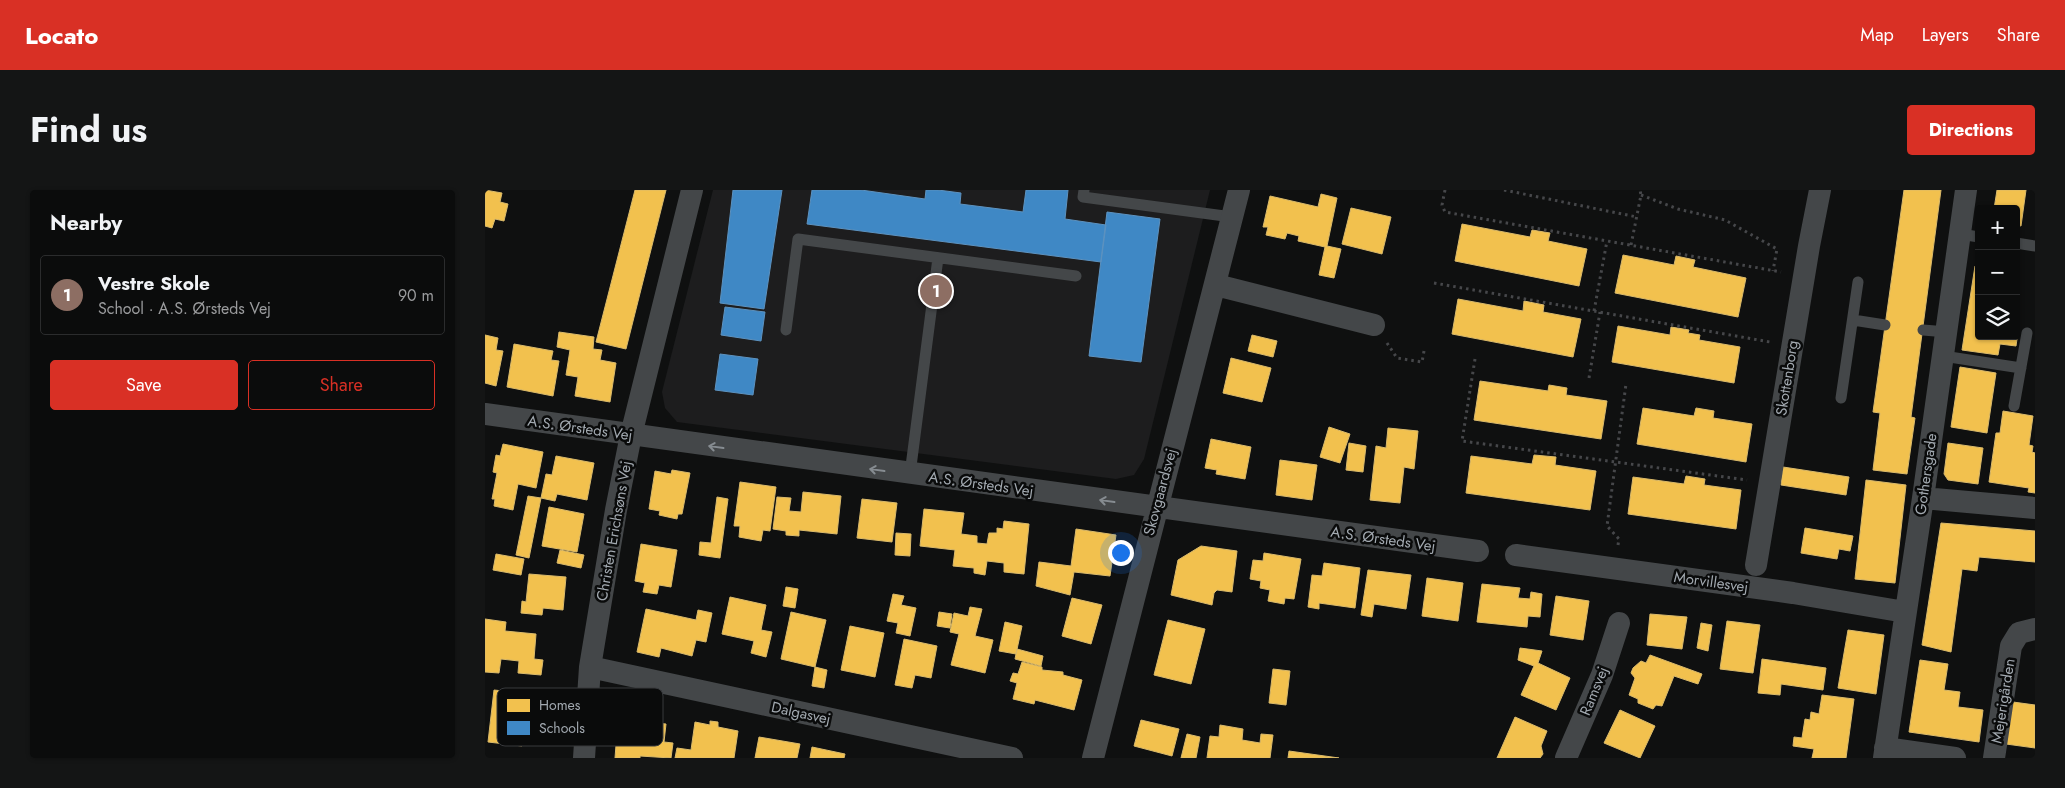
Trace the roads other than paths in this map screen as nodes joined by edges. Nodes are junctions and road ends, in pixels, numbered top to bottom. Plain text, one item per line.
1 (692, 190) edge
2 (1084, 190) edge
3 (1239, 190) edge
4 (1820, 190) edge
5 (1966, 190) edge
6 (1232, 217) junction
7 (1969, 236) edge
8 (2020, 244) edge
9 (2035, 246) edge
10 (938, 258) junction
11 (1076, 276) dead end
12 (1858, 282) dead end
13 (1216, 285) junction
14 (1853, 320) junction
15 (1374, 325) road end
16 (1885, 325) dead end
17 (786, 330) dead end
18 (1923, 330) dead end
19 (1947, 332) junction
20 (2027, 333) dead end
21 (1943, 356) junction
22 (2021, 368) junction
23 (1841, 398) dead end
24 (2014, 406) dead end
25 (485, 414) edge
26 (631, 436) junction
27 (909, 474) junction
28 (1923, 498) junction
29 (1156, 508) junction
30 (2035, 508) edge
31 (1478, 551) dead end
32 (1516, 555) dead end
33 (1757, 566) dead end
34 (1905, 612) junction
35 (1619, 623) dead end
36 (2035, 629) edge
37 (590, 667) junction
38 (589, 688) edge
39 (1885, 753) edge
40 (1011, 758) edge
41 (1093, 758) edge
42 (1565, 758) edge
43 (1955, 758) edge
44 (1994, 758) edge

1 - 26 street, Christen Erichsøns Vej
2 - 6 lane
3 - 6 street, Skovgaardsvej
4 - 33 street, Skottenborg
5 - 7 street, Gothersgade
6 - 13 street, Skovgaardsvej
7 - 19 street, Gothersgade
8 - 9 lane
10 - 11 lane
10 - 17 lane
10 - 27 lane
12 - 14 lane
13 - 15 street
13 - 29 street, Skovgaardsvej
14 - 16 lane
14 - 23 lane
18 - 19 lane
19 - 21 street, Gothersgade
20 - 22 lane
21 - 22 lane
21 - 28 street, Gothersgade
22 - 24 lane
25 - 26 street, A.S. Ørsteds Vej
27 -> 26 street, A.S. Ørsteds Vej
26 - 37 street, Christen Erichsøns Vej
29 -> 27 street, A.S. Ørsteds Vej
28 - 30 street
28 - 34 street, Gothersgade
29 - 31 street, A.S. Ørsteds Vej
29 - 41 street, Skovgaardsvej
32 - 34 street, Morvillesvej
34 - 39 street, Gothersgade
35 - 42 street, Ramsvej
36 - 44 street, Mejerigården
37 - 38 street, Christen Erichsøns Vej
37 - 40 street, Dalgasvej
39 - 43 street

